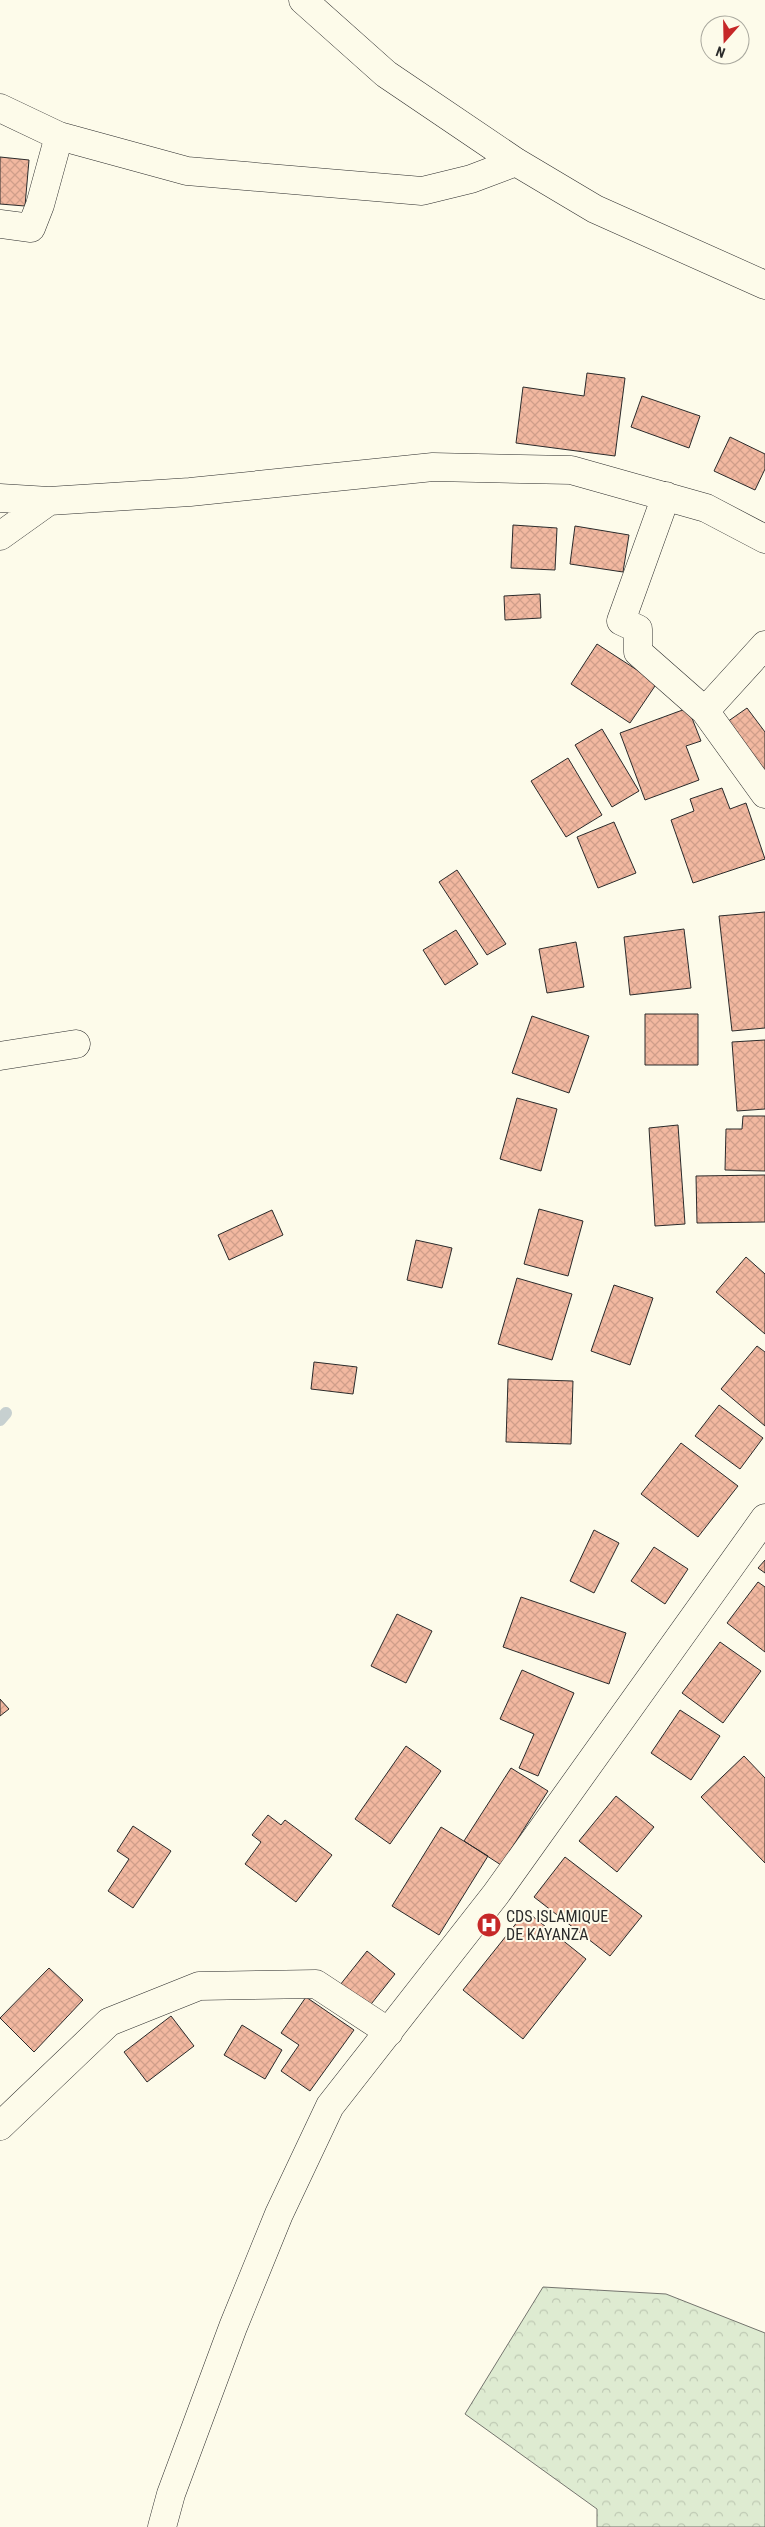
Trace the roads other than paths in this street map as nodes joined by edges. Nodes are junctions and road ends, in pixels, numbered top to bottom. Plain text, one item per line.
1 (303, 0) edge
2 (0, 108) edge
3 (59, 136) junction
4 (516, 162) junction
5 (0, 224) edge
6 (765, 285) edge
7 (666, 496) junction
8 (0, 498) edge
9 (49, 501) junction
10 (0, 536) edge
11 (765, 539) edge
12 (765, 645) edge
13 (705, 711) junction
14 (765, 794) edge
15 (76, 1044) dead end
16 (0, 1056) edge
17 (765, 1518) edge
18 (388, 2032) junction
19 (0, 2126) edge
20 (162, 2527) edge

1 - 4 street
2 - 3 street
3 - 4 street
3 - 5 street
4 - 6 street
7 - 9 street
7 - 11 street
7 - 13 street
8 - 9 street
9 - 10 street
12 - 13 street
13 - 14 street
15 - 16 street
17 - 18 street
18 - 19 street
18 - 20 street

